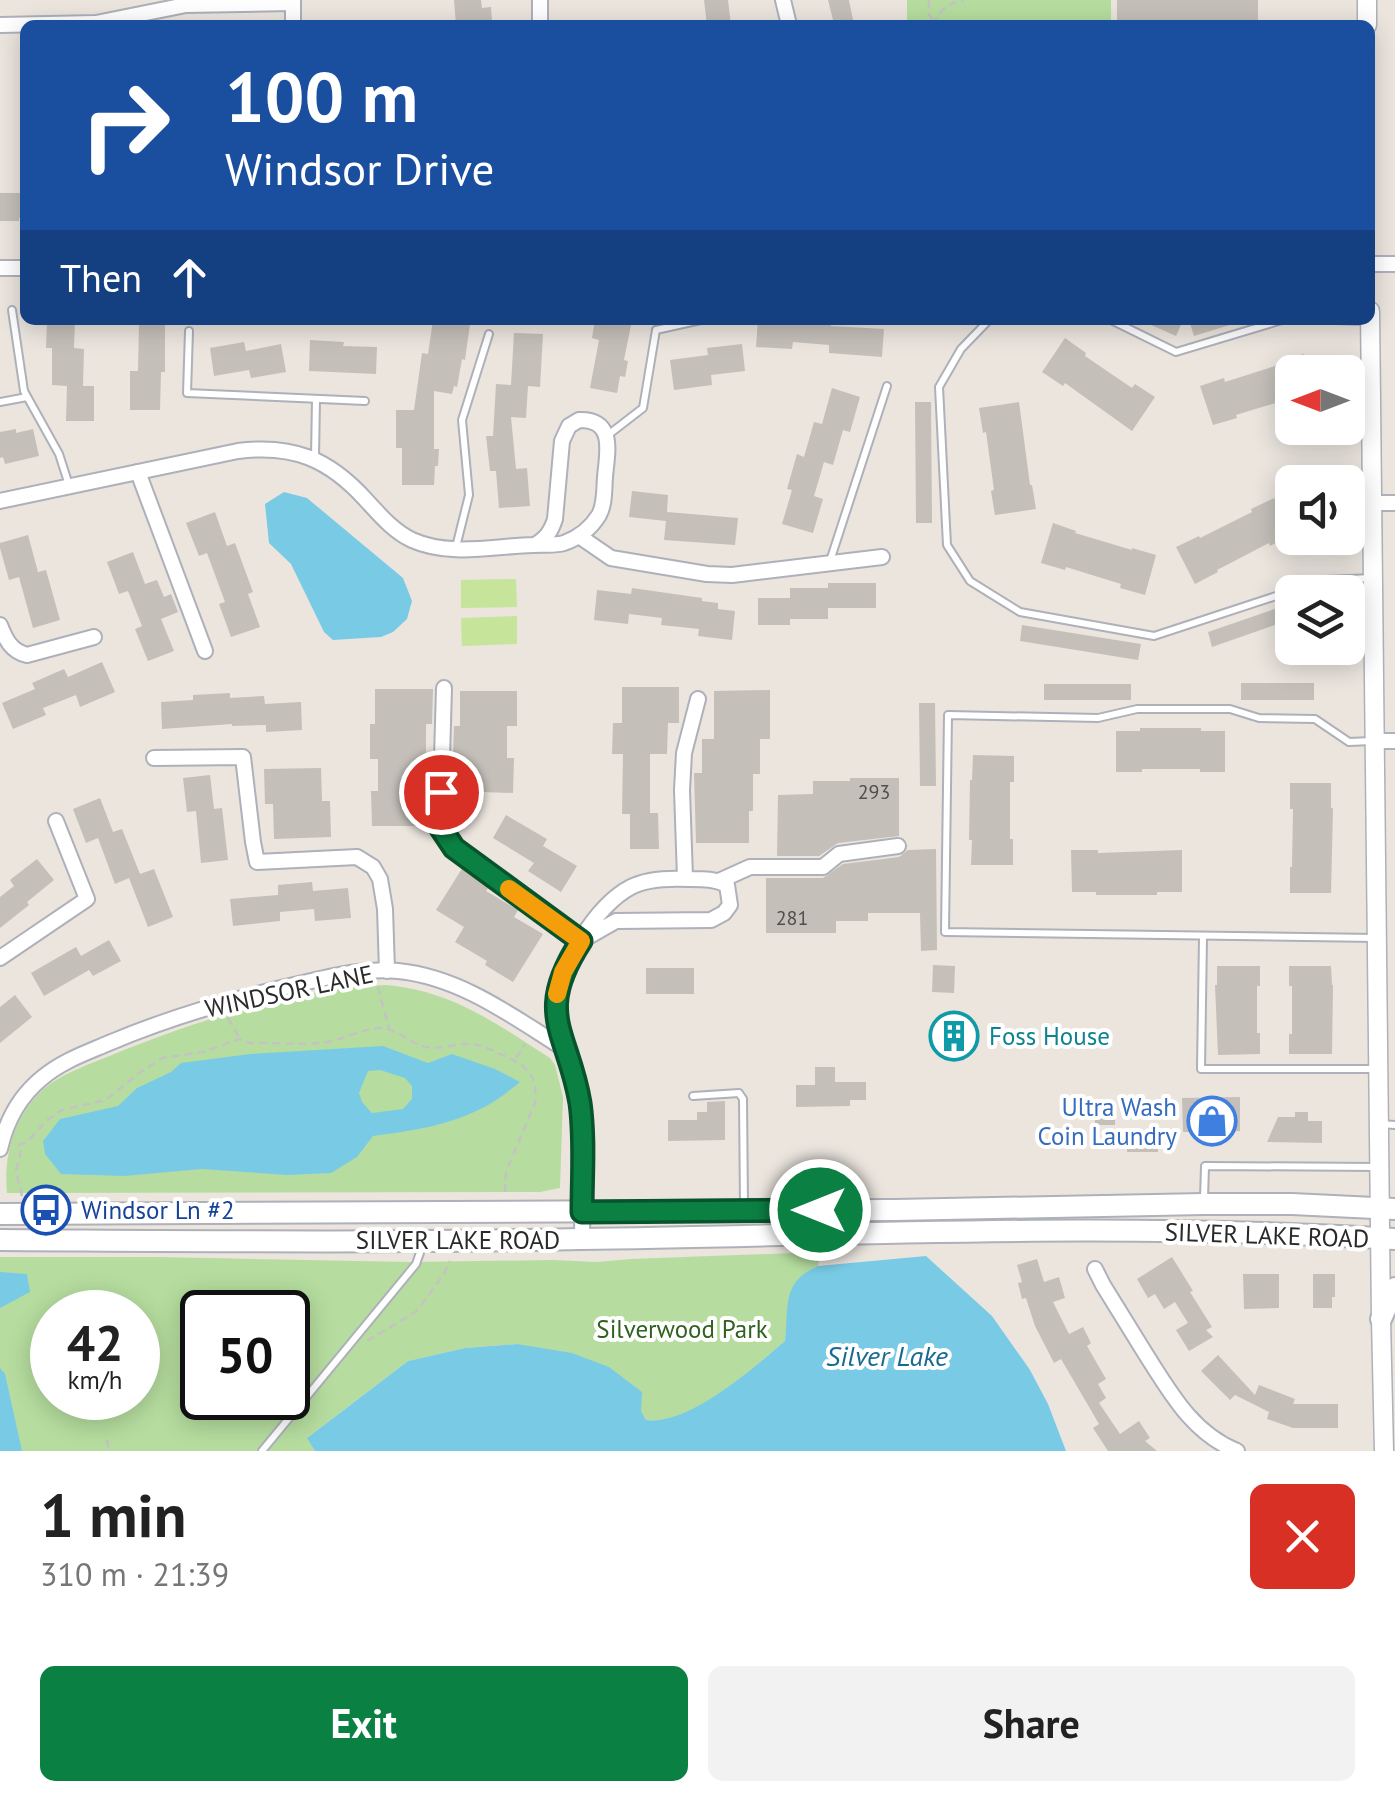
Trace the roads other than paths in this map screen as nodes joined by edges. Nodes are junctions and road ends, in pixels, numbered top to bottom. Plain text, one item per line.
1 (293, 1) edge
2 (111, 20) edge
3 (12, 310) dead end
4 (678, 325) edge
5 (985, 325) edge
6 (1121, 325) edge
7 (1265, 325) edge
8 (1370, 325) edge
9 (189, 330) dead end
10 (489, 334) dead end
11 (887, 386) dead end
12 (27, 397) junction
13 (316, 398) junction
14 (365, 401) dead end
15 (0, 402) edge
16 (607, 436) junction
17 (315, 460) junction
18 (138, 472) junction
19 (69, 486) junction
20 (0, 501) edge
21 (1395, 502) edge
22 (1372, 503) junction
23 (579, 536) junction
24 (535, 545) junction
25 (456, 548) junction
26 (882, 558) dead end
27 (829, 563) junction
28 (1374, 578) junction
29 (0, 625) edge
30 (94, 636) dead end
31 (205, 651) dead end
32 (444, 688) dead end
33 (698, 699) dead end
34 (1374, 741) junction
35 (1395, 741) edge
36 (154, 758) dead end
37 (56, 821) dead end
38 (898, 846) dead end
39 (685, 878) junction
40 (719, 881) junction
41 (1203, 937) junction
42 (1377, 938) junction
43 (581, 941) junction
44 (0, 958) edge
45 (381, 971) junction
46 (1385, 978) edge
47 (563, 1048) junction
48 (1379, 1069) junction
49 (693, 1096) dead end
50 (1387, 1124) edge
51 (1, 1136) edge
52 (1380, 1167) junction
53 (1204, 1204) junction
54 (1388, 1209) edge
55 (744, 1211) junction
56 (582, 1212) junction
57 (0, 1214) edge
58 (1388, 1238) edge
59 (582, 1239) junction
60 (0, 1240) edge
61 (424, 1242) junction
62 (1096, 1269) dead end
63 (1395, 1288) edge
64 (1385, 1328) edge
65 (262, 1451) edge
66 (1237, 1451) edge
67 (1384, 1451) edge

1 - 2 street
3 - 12 lane
4 - 16 lane
5 - 28 lane
6 - 7 lane
8 - 22 street
9 - 13 lane
10 - 25 lane
11 - 27 lane
12 - 15 lane
12 - 19 lane
13 - 14 lane
13 - 17 lane
16 - 23 street
16 - 24 street
17 - 18 street
17 - 25 street
18 - 19 street
18 - 31 street
19 - 20 street
21 - 22 street
22 - 28 street
23 - 24 street
23 - 27 street
24 - 25 street
26 - 27 street
28 - 34 street
29 - 30 street
32 - 43 street
33 - 39 street
34 - 35 street
34 - 41 lane
34 - 42 street
36 - 45 street
37 - 44 street
38 - 40 street
39 - 40 street
39 - 43 street
40 - 43 street
41 - 42 lane
41 - 48 lane
42 - 46 street
43 - 47 street
45 - 47 street, WINDSOR LANE
45 - 51 street, WINDSOR LANE
46 - 48 street
47 - 56 street
48 - 50 street
49 - 55 lane
50 - 52 street
52 - 53 lane
52 - 54 street
53 - 54 main road
53 - 55 main road
54 - 58 street
55 - 56 main road
56 - 57 main road
56 - 59 street
58 - 59 main road, SILVER LAKE ROAD
58 - 64 street
59 - 61 main road, SILVER LAKE ROAD
60 - 61 main road, SILVER LAKE ROAD
61 - 65 lane
62 - 66 street
63 - 64 main road
64 - 67 street

